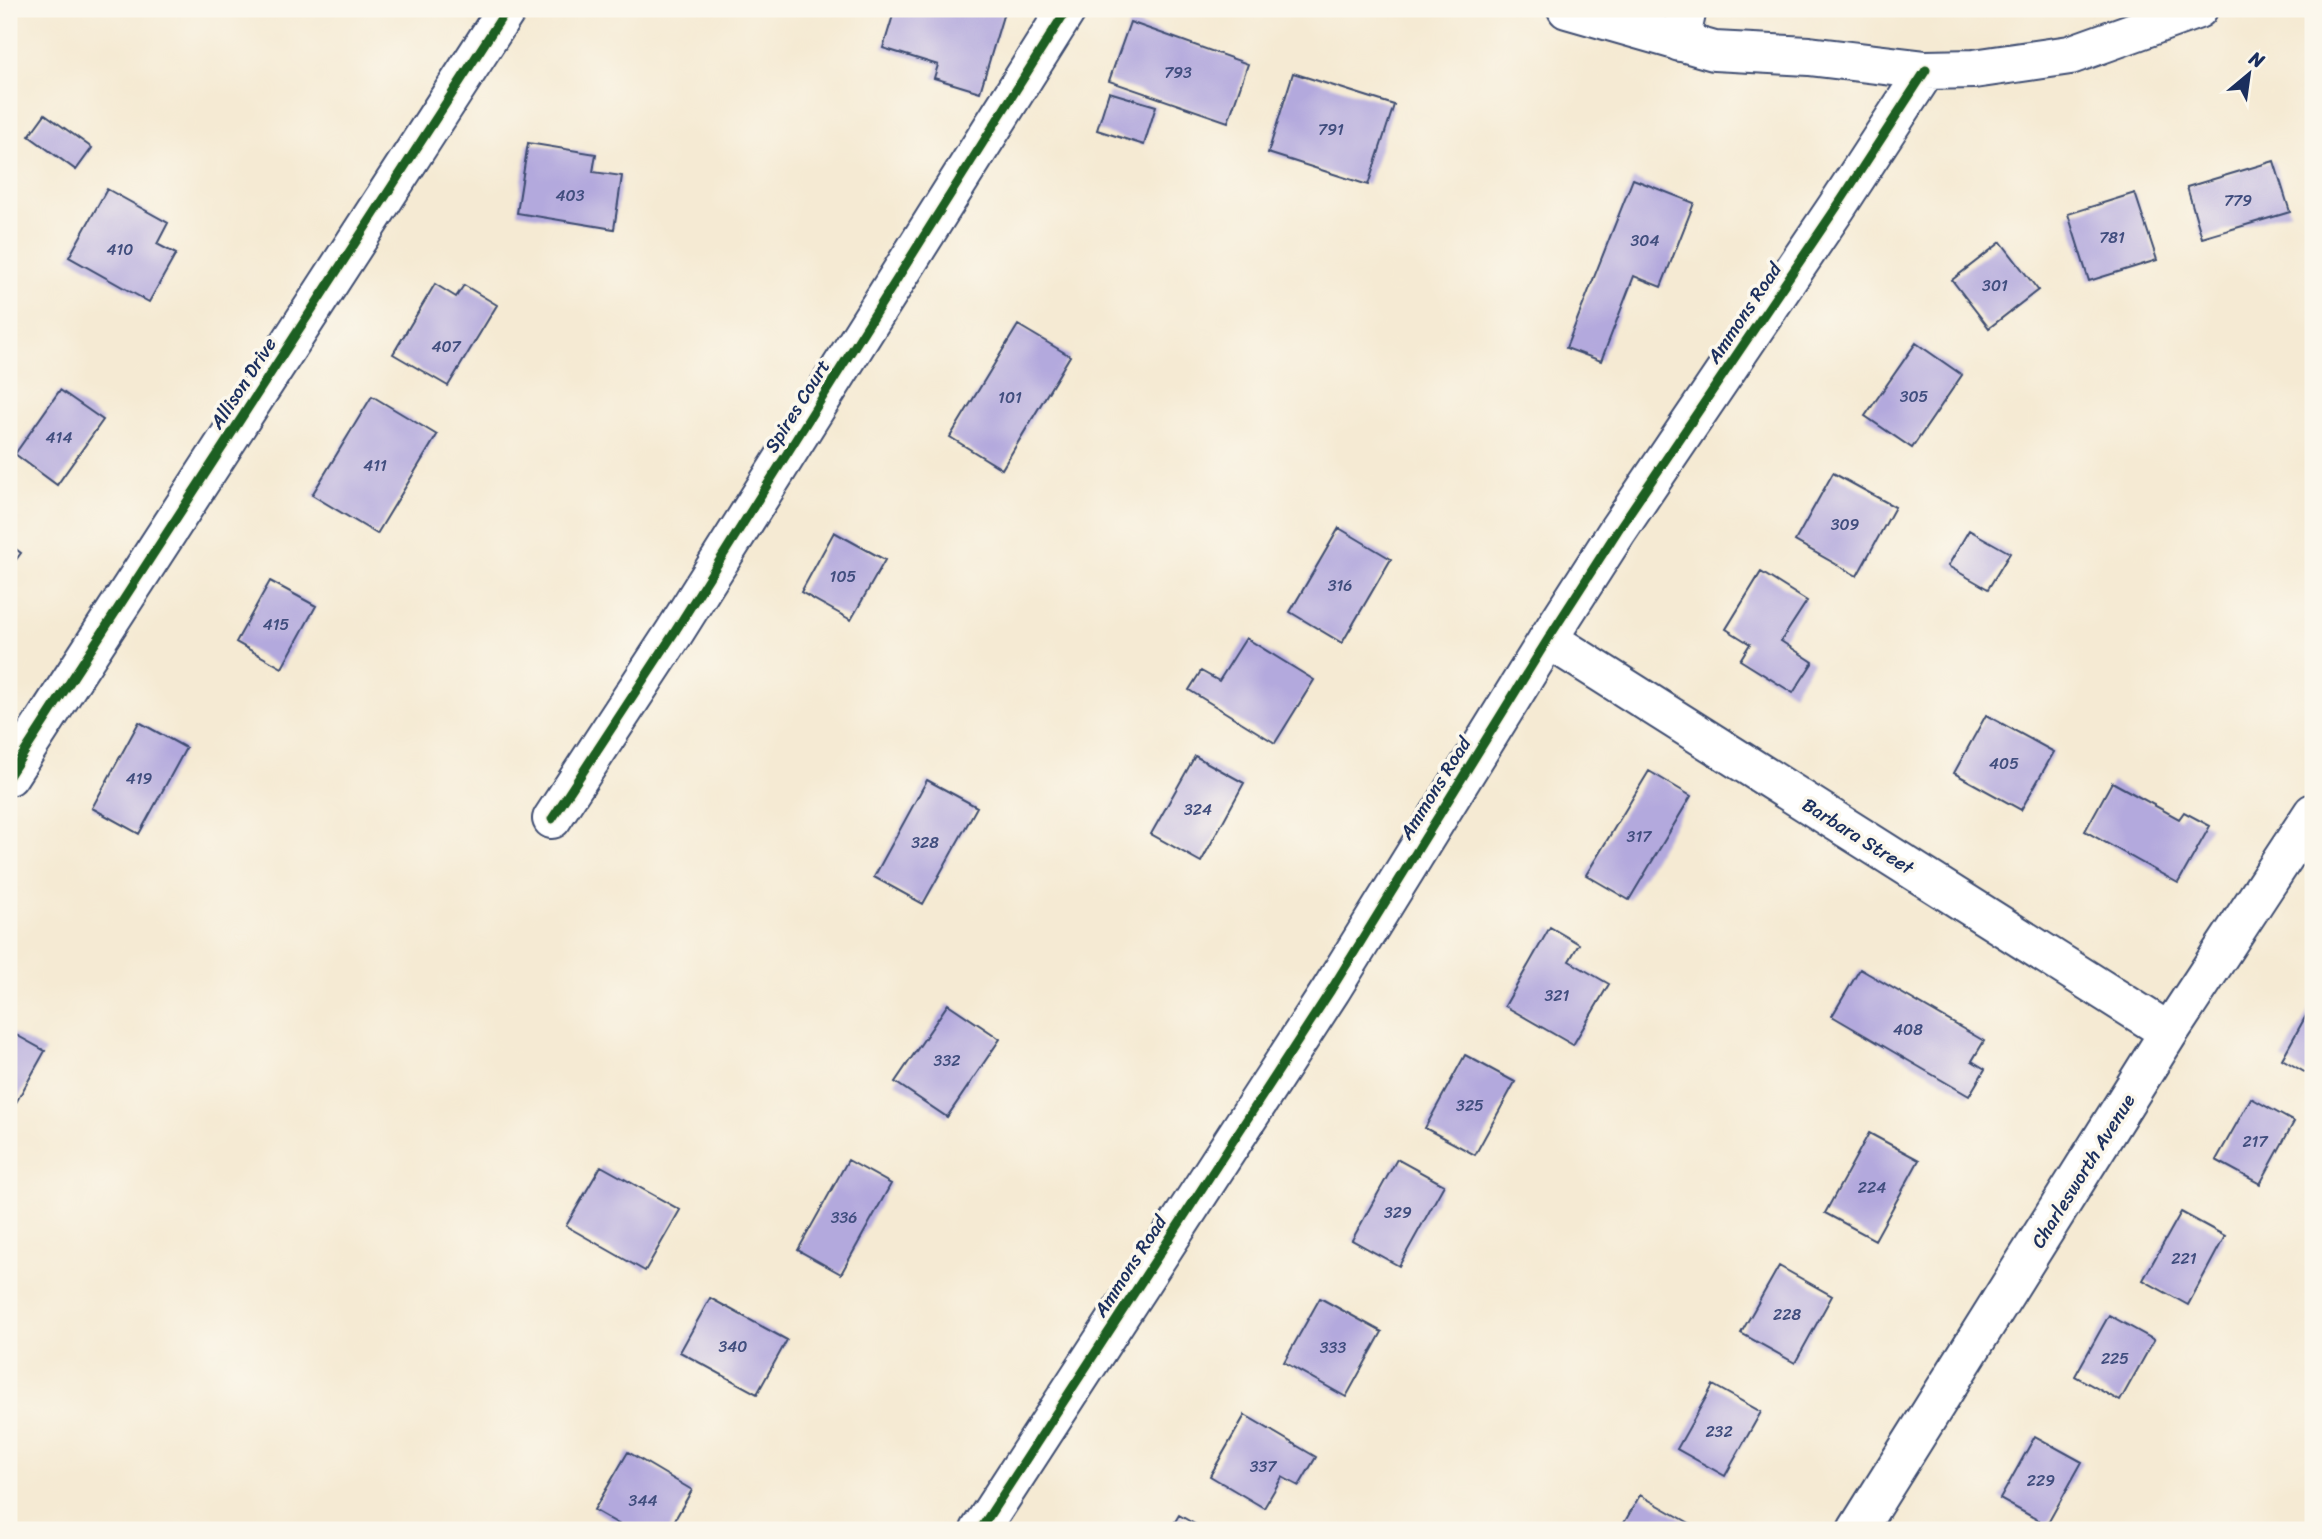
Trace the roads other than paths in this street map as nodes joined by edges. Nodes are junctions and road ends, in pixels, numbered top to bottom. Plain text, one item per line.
1 (507, 9) edge
2 (1068, 9) edge
3 (1567, 9) edge
4 (2198, 9) edge
5 (1684, 25) edge
6 (1926, 70) junction
7 (1548, 639) junction
8 (9, 776) edge
9 (2313, 813) edge
10 (552, 819) dead end
11 (2169, 1032) junction
12 (980, 1530) edge
13 (1857, 1530) edge

1 - 8 street, Allison Drive
2 - 10 street, Spires Court
3 - 5 street
4 - 6 street
5 - 6 street
6 - 7 street, Ammons Road
7 - 11 street, Barbara Street
7 - 12 street, Ammons Road
9 - 11 street, Charlesworth Avenue
11 - 13 street, Charlesworth Avenue

